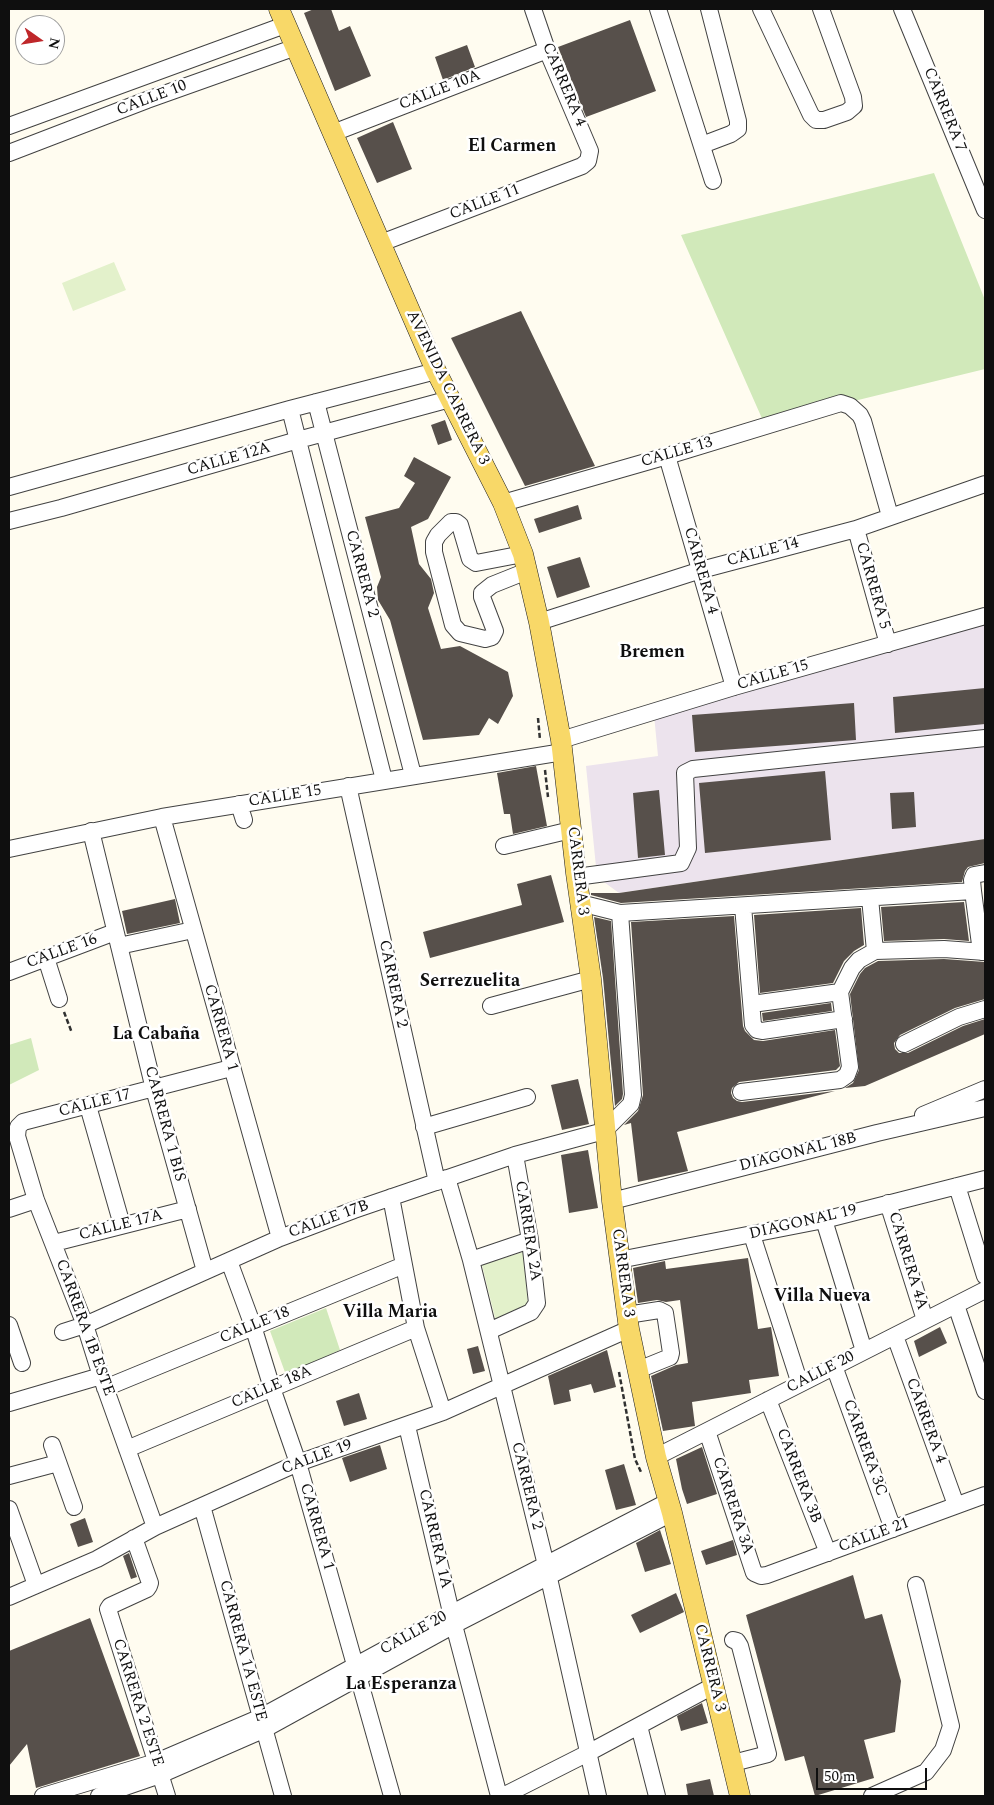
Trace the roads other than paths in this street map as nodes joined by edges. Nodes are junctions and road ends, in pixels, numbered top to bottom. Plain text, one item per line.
1 (533, 9) edge
2 (658, 9) edge
3 (709, 9) edge
4 (761, 9) edge
5 (821, 9) edge
6 (902, 9) edge
7 (281, 14) edge
8 (296, 47) junction
9 (548, 50) junction
10 (9, 126) edge
11 (334, 132) junction
12 (702, 145) junction
13 (9, 153) edge
14 (588, 161) joint
15 (713, 181) dead end
16 (985, 210) edge
17 (381, 243) junction
18 (436, 371) junction
19 (450, 400) junction
20 (316, 402) junction
21 (290, 409) junction
22 (324, 433) junction
23 (298, 440) junction
24 (667, 456) junction
25 (985, 484) edge
26 (9, 488) edge
27 (503, 503) junction
28 (890, 516) junction
29 (9, 521) edge
30 (856, 529) junction
31 (525, 563) junction
32 (700, 570) junction
33 (985, 616) edge
34 (539, 622) junction
35 (888, 644) junction
36 (734, 687) junction
37 (985, 738) edge
38 (562, 746) junction
39 (413, 775) junction
40 (384, 780) junction
41 (348, 786) junction
42 (162, 817) junction
43 (571, 830) junction
44 (91, 831) junction
45 (504, 846) dead end
46 (9, 849) edge
47 (985, 873) edge
48 (576, 877) junction
49 (973, 891) junction
50 (870, 898) junction
51 (580, 904) junction
52 (744, 906) junction
53 (620, 913) junction
54 (193, 930) junction
55 (117, 940) junction
56 (875, 951) junction
57 (983, 952) edge
58 (46, 958) junction
59 (9, 972) edge
60 (591, 979) junction
61 (840, 992) junction
62 (59, 999) road end
63 (752, 1004) junction
64 (491, 1006) dead end
65 (985, 1009) edge
66 (844, 1019) junction
67 (904, 1044) dead end
68 (231, 1068) junction
69 (154, 1089) junction
70 (985, 1089) edge
71 (741, 1092) dead end
72 (527, 1097) dead end
73 (88, 1106) junction
74 (985, 1108) edge
75 (18, 1127) joint
76 (424, 1127) junction
77 (604, 1131) junction
78 (876, 1133) junction
79 (515, 1155) junction
80 (985, 1179) edge
81 (442, 1180) junction
82 (957, 1186) junction
83 (391, 1197) junction
84 (36, 1200) junction
85 (612, 1201) junction
86 (888, 1203) junction
87 (9, 1209) edge
88 (188, 1209) junction
89 (824, 1220) junction
90 (122, 1225) junction
91 (752, 1235) junction
92 (280, 1238) junction
93 (530, 1240) junction
94 (54, 1243) junction
95 (471, 1260) junction
96 (619, 1260) junction
97 (229, 1261) junction
98 (404, 1265) junction
99 (205, 1271) junction
100 (985, 1276) edge
101 (985, 1290) edge
102 (956, 1305) junction
103 (925, 1320) junction
104 (628, 1322) junction
105 (85, 1325) junction
106 (253, 1326) junction
107 (416, 1328) junction
108 (10, 1330) edge
109 (488, 1331) junction
110 (63, 1332) dead end
111 (894, 1336) junction
112 (864, 1351) junction
113 (22, 1363) dead end
114 (834, 1366) junction
115 (629, 1369) junction
116 (103, 1382) junction
117 (800, 1384) junction
118 (501, 1386) junction
119 (272, 1388) junction
120 (985, 1391) edge
121 (768, 1400) junction
122 (9, 1403) edge
123 (443, 1412) junction
124 (407, 1426) junction
125 (707, 1431) junction
126 (52, 1445) dead end
127 (127, 1449) junction
128 (656, 1457) junction
129 (58, 1463) junction
130 (298, 1463) junction
131 (9, 1476) edge
132 (985, 1495) edge
133 (202, 1506) junction
134 (956, 1506) junction
135 (74, 1507) dead end
136 (670, 1507) junction
137 (10, 1516) edge
138 (155, 1528) junction
139 (893, 1529) junction
140 (134, 1538) junction
141 (828, 1553) junction
142 (547, 1571) junction
143 (762, 1576) joint
144 (36, 1585) junction
145 (916, 1585) dead end
146 (9, 1597) edge
147 (453, 1619) junction
148 (733, 1640) dead end
149 (357, 1673) junction
150 (713, 1686) junction
151 (262, 1723) junction
152 (639, 1726) junction
153 (588, 1753) junction
154 (733, 1763) junction
155 (158, 1769) junction
156 (43, 1796) edge
157 (99, 1796) edge
158 (167, 1796) edge
159 (283, 1796) edge
160 (392, 1796) edge
161 (499, 1796) edge
162 (503, 1796) edge
163 (598, 1796) edge
164 (657, 1796) edge
165 (740, 1796) edge
166 (872, 1796) edge

1 - 9 street, CARRERA 4
2 - 12 street
3 - 12 street
4 - 5 street
6 - 16 street, CARRERA 7
7 - 8 main road
7 - 10 street, CALLE 10
8 - 11 main road, AVENIDA CARRERA 3
8 - 13 street, CALLE 10
9 - 11 street, CALLE 10A
9 - 14 street, CARRERA 4
11 - 17 main road, AVENIDA CARRERA 3
12 - 15 street
14 - 17 street, CALLE 11
17 - 18 main road, AVENIDA CARRERA 3
18 - 19 main road, AVENIDA CARRERA 3
18 - 20 street, CALLE 12A
19 - 22 street, CALLE 12A
19 - 27 main road, AVENIDA CARRERA 3
20 - 21 street, CALLE 12A
20 - 22 street, CARRERA 2
21 - 23 street, CARRERA 2
21 - 26 street, CALLE 12A
22 - 23 street, CALLE 12A
22 - 39 street, CARRERA 2
23 - 29 street, CALLE 12A
23 - 40 street, CARRERA 2
24 - 27 street, CALLE 13
24 - 28 street, CALLE 13
24 - 32 street, CARRERA 4
25 - 28 street, CALLE 14
27 - 31 main road, AVENIDA CARRERA 3
28 - 30 street, CALLE 14
30 - 32 street, CALLE 14
30 - 35 street, CARRERA 5
31 - 31 street
31 - 34 main road, AVENIDA CARRERA 3
32 - 34 street, CALLE 14
32 - 36 street, CARRERA 4
33 - 35 street, CALLE 15
34 - 38 main road, AVENIDA CARRERA 3
35 - 36 street, CALLE 15
36 - 38 street, CALLE 15
37 - 48 street
38 - 39 street, CALLE 15
38 - 43 main road, CARRERA 3
39 - 40 street, CALLE 15
40 - 41 street, CALLE 15
41 - 42 street, CALLE 15
41 - 76 street, CARRERA 2
42 - 44 street, CALLE 15
42 - 54 street, CARRERA 1
43 - 45 street
43 - 48 main road, CARRERA 3
44 - 46 street, CALLE 15
44 - 55 street, CARRERA 1 BIS
47 - 49 street
48 - 51 main road, CARRERA 3
49 - 50 street
49 - 57 street
50 - 52 street
50 - 56 street
51 - 53 street
51 - 60 main road, CARRERA 3
52 - 53 street
52 - 63 street
53 - 77 street
54 - 55 street, CALLE 16
54 - 68 street, CARRERA 1
55 - 58 street, CALLE 16
55 - 69 street, CARRERA 1 BIS
56 - 57 street
56 - 61 street
58 - 59 street, CALLE 16
58 - 62 street
60 - 64 street
60 - 77 main road, CARRERA 3
61 - 63 street
61 - 66 street
63 - 66 street
65 - 67 street
66 - 71 street
68 - 69 street, CALLE 17
68 - 92 street, CARRERA 1
69 - 73 street, CALLE 17
69 - 88 street, CARRERA 1 BIS
70 - 78 street
72 - 76 street
73 - 75 street, CALLE 17
73 - 90 street
74 - 78 street, DIAGONAL 18B
75 - 84 street, CARRERA 1B ESTE
76 - 81 street, CARRERA 2
77 - 79 street, CALLE 17B
77 - 85 main road, CARRERA 3
78 - 85 street, DIAGONAL 18B
79 - 81 street, CALLE 17B
79 - 93 street, CARRERA 2A
80 - 82 street, DIAGONAL 19
81 - 83 street, CALLE 17B
81 - 95 street, CARRERA 2
82 - 86 street, DIAGONAL 19
82 - 100 street
83 - 92 street, CALLE 17B
83 - 98 street
84 - 87 street
84 - 94 street, CARRERA 1B ESTE
85 - 96 main road, CARRERA 3
86 - 89 street, DIAGONAL 19
86 - 103 street, CARRERA 4A
88 - 90 street, CALLE 17A
88 - 99 street, CARRERA 1 BIS
89 - 91 street, DIAGONAL 19
89 - 112 street
90 - 94 street, CALLE 17A
91 - 96 street, DIAGONAL 19
91 - 117 street
92 - 97 street, CALLE 17B
93 - 95 street
93 - 109 street, CARRERA 2A
94 - 105 street, CARRERA 1B ESTE
95 - 109 street, CARRERA 2
96 - 104 main road, CARRERA 3
97 - 99 street, CALLE 17B
97 - 106 street, CARRERA 1
98 - 106 street, CALLE 18
98 - 107 street
99 - 105 street, CALLE 17B
101 - 102 street, CALLE 20
102 - 103 street, CALLE 20
102 - 120 street
103 - 111 street, CALLE 20
104 - 115 main road, CARRERA 3
104 - 115 street, CALLE 19
104 - 118 street, CALLE 19
105 - 110 street, CALLE 17B
105 - 116 street, CARRERA 1B ESTE
106 - 116 street, CALLE 18
106 - 119 street, CARRERA 1
107 - 119 street, CALLE 18A
107 - 123 street
108 - 113 street
109 - 118 street, CARRERA 2
111 - 112 street, CALLE 20
111 - 134 street, CARRERA 4
112 - 114 street, CALLE 20
114 - 117 street, CALLE 20
114 - 139 street, CARRERA 3C
115 - 128 main road, CARRERA 3
116 - 122 street, CALLE 18
116 - 127 street, CARRERA 1B ESTE
117 - 121 street, CALLE 20
118 - 123 street, CALLE 19
118 - 142 street, CARRERA 2
119 - 127 street, CALLE 18A
119 - 130 street, CARRERA 1
121 - 125 street, CALLE 20
121 - 141 street, CARRERA 3B
123 - 124 street, CALLE 19
124 - 130 street, CALLE 19
124 - 147 street, CARRERA 1A
125 - 128 street, CALLE 20
125 - 143 street, CARRERA 3A
126 - 129 street
127 - 138 street, CARRERA 1B ESTE
128 - 136 main road, CARRERA 3
129 - 131 street
129 - 135 street
130 - 133 street, CALLE 19
130 - 149 street, CARRERA 1
132 - 134 street, CALLE 21
133 - 138 street, CALLE 19
133 - 151 street, CARRERA 1A ESTE
134 - 139 street, CALLE 21
136 - 142 street, CALLE 20
136 - 150 main road, CARRERA 3
137 - 144 street
138 - 140 street, CALLE 19
139 - 141 street, CALLE 21
140 - 144 street, CALLE 19
140 - 155 street, CARRERA 2 ESTE
141 - 143 street, CALLE 21
142 - 147 street, CALLE 20
142 - 153 street, CARRERA 2
144 - 146 street, CALLE 19
145 - 166 street
147 - 149 street, CALLE 20
147 - 161 street, CARRERA 1A
148 - 154 street
149 - 151 street, CALLE 20
149 - 160 street, CARRERA 1
150 - 152 street
150 - 154 main road, CARRERA 3
151 - 155 street, CALLE 20
151 - 159 street, CARRERA 1A ESTE
152 - 153 street
152 - 164 street
153 - 162 street
153 - 163 street, CARRERA 2
154 - 165 main road, CARRERA 3
155 - 156 street
155 - 157 street
155 - 158 street, CARRERA 2 ESTE

